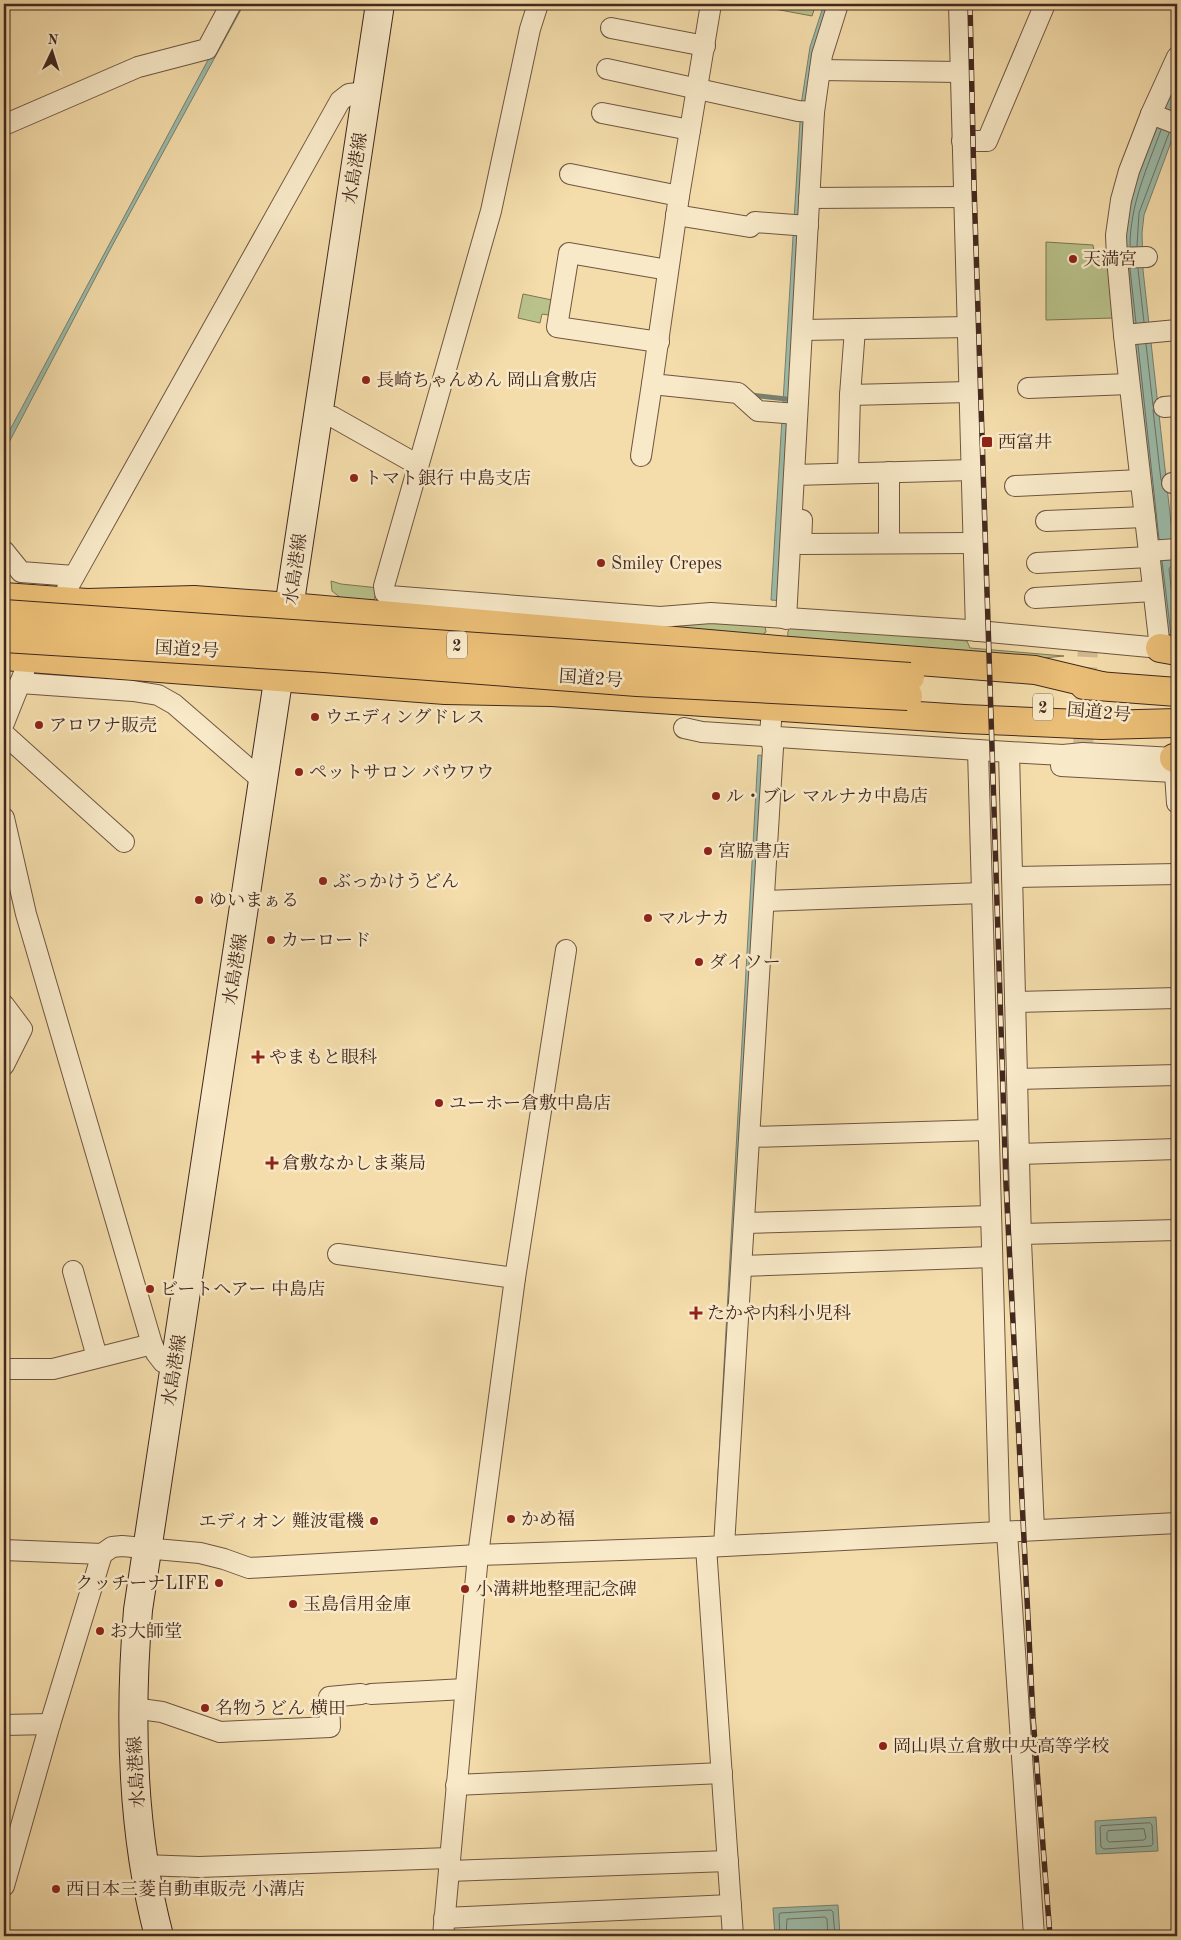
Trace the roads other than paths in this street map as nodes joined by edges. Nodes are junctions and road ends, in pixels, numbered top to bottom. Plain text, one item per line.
1 (231, 4) edge
2 (380, 4) edge
3 (538, 4) edge
4 (711, 4) edge
5 (838, 4) edge
6 (958, 4) edge
7 (1045, 4) edge
8 (611, 28) dead end
9 (705, 46) junction
10 (1177, 57) edge
11 (607, 69) dead end
12 (820, 70) junction
13 (960, 72) junction
14 (698, 88) junction
15 (367, 92) junction
16 (807, 111) junction
17 (602, 113) dead end
18 (1162, 118) edge
19 (4, 125) edge
20 (690, 130) junction
21 (962, 141) junction
22 (570, 174) dead end
23 (964, 196) junction
24 (809, 198) junction
25 (677, 205) junction
26 (801, 226) junction
27 (1146, 257) dead end
28 (1120, 258) junction
29 (668, 270) junction
30 (968, 327) junction
31 (855, 329) junction
32 (803, 330) junction
33 (1177, 330) edge
34 (1126, 335) junction
35 (659, 342) junction
36 (652, 384) junction
37 (1130, 384) junction
38 (1028, 388) dead end
39 (970, 392) junction
40 (850, 395) junction
41 (318, 413) junction
42 (789, 413) junction
43 (641, 456) dead end
44 (418, 465) junction
45 (972, 470) junction
46 (888, 472) junction
47 (848, 473) junction
48 (799, 475) junction
49 (1140, 480) junction
50 (1016, 486) dead end
51 (1145, 517) junction
52 (1046, 521) dead end
53 (889, 543) junction
54 (973, 544) junction
55 (1176, 549) edge
56 (4, 552) edge
57 (1151, 553) junction
58 (1037, 564) dead end
59 (1153, 591) junction
60 (4, 597) edge
61 (1035, 598) dead end
62 (290, 607) junction
63 (4, 614) edge
64 (783, 619) junction
65 (976, 631) junction
66 (4, 638) edge
67 (1168, 649) edge
68 (777, 650) junction
69 (16, 671) edge
70 (279, 678) junction
71 (909, 686) junction
72 (1102, 686) junction
73 (1177, 692) edge
74 (772, 707) junction
75 (1177, 718) edge
76 (4, 723) edge
77 (1177, 723) edge
78 (684, 728) dead end
79 (4, 734) edge
80 (770, 736) junction
81 (978, 750) junction
82 (1009, 752) junction
83 (1175, 763) edge
84 (1061, 766) dead end
85 (263, 781) junction
86 (1177, 803) edge
87 (4, 818) edge
88 (124, 842) dead end
89 (1177, 874) edge
90 (1012, 877) junction
91 (982, 892) junction
92 (764, 900) junction
93 (566, 950) dead end
94 (1177, 998) edge
95 (1015, 1002) junction
96 (4, 1005) edge
97 (4, 1065) edge
98 (1177, 1075) edge
99 (1017, 1079) junction
100 (988, 1130) junction
101 (750, 1137) junction
102 (1177, 1149) edge
103 (1019, 1154) junction
104 (990, 1216) junction
105 (745, 1223) junction
106 (1177, 1230) edge
107 (1021, 1234) junction
108 (338, 1254) dead end
109 (992, 1257) junction
110 (742, 1266) junction
111 (73, 1271) dead end
112 (516, 1278) junction
113 (152, 1344) junction
114 (97, 1358) junction
115 (175, 1364) junction
116 (4, 1369) edge
117 (1177, 1523) edge
118 (1034, 1530) junction
119 (1003, 1532) junction
120 (716, 1546) junction
121 (146, 1548) junction
122 (4, 1550) edge
123 (102, 1554) junction
124 (478, 1555) junction
125 (465, 1689) junction
126 (133, 1708) junction
127 (50, 1724) junction
128 (4, 1725) edge
129 (722, 1773) junction
130 (456, 1785) junction
131 (10, 1844) edge
132 (728, 1861) junction
133 (143, 1865) junction
134 (449, 1865) junction
135 (4, 1886) edge
136 (731, 1905) junction
137 (444, 1927) edge
138 (159, 1936) edge
139 (733, 1936) edge
140 (1034, 1936) edge

1 - 19 street
2 - 15 main road, 水島港線
3 - 44 street
4 - 9 street
5 - 12 street
6 - 13 street
7 - 21 street
8 - 9 street
9 - 14 street
10 - 18 street
11 - 14 street
12 - 13 street
12 - 16 street
13 - 21 street
14 - 16 street
14 - 20 street
15 - 41 main road, 水島港線
15 - 56 street
16 - 24 street
17 - 20 street
18 - 28 street
20 - 25 street
21 - 23 street
22 - 25 street
23 - 24 street
23 - 30 street
24 - 26 street
25 - 26 street
25 - 29 street
26 - 32 street
27 - 28 street
28 - 34 street
29 - 35 street
29 - 35 street
30 - 31 street
30 - 39 street
31 - 32 street
31 - 40 street
32 - 42 street
33 - 34 street
34 - 37 street
35 - 36 street
36 - 42 street
36 - 43 street
37 - 38 street
37 - 49 street
39 - 40 street
39 - 45 street
40 - 47 street
41 - 44 street
41 - 62 main road, 水島港線
42 - 48 street
44 - 64 street
45 - 46 street
45 - 54 street
46 - 47 street
46 - 53 street
47 - 48 street
48 - 53 street
48 - 64 street
49 - 50 street
49 - 51 street
51 - 52 street
51 - 57 street
53 - 54 street
54 - 65 street
55 - 57 street
57 - 58 street
57 - 59 street
59 - 61 street
59 - 67 street
60 - 62 highway
62 - 68 highway
62 - 70 main road, 水島港線
63 - 71 highway, 国道2号 / 2, bridge
64 - 65 street
64 - 68 street
65 - 67 street
66 - 71 highway, 国道2号 / 2, bridge
68 - 72 highway
69 - 70 highway
69 - 76 street
69 - 85 street
70 - 74 highway
70 - 85 main road, 水島港線
71 - 72 highway, 国道2号 / 2
71 - 75 highway, 国道2号 / 2
72 - 73 highway, 国道2号 / 2
74 - 77 highway
74 - 80 street
78 - 80 street
79 - 88 street
80 - 81 street
80 - 92 street
81 - 82 street
81 - 91 street
82 - 83 street
82 - 90 street
83 - 84 street
83 - 86 street
85 - 115 main road, 水島港線
87 - 113 street
89 - 90 street
90 - 95 street
91 - 92 street
91 - 100 street
92 - 101 street
93 - 112 street
94 - 95 street
95 - 99 street
96 - 97 street
98 - 99 street
99 - 103 street
100 - 101 street
100 - 104 street
101 - 105 street
102 - 103 street
103 - 107 street
104 - 105 street
104 - 109 street
105 - 110 street
106 - 107 street
107 - 118 street
108 - 112 street
109 - 110 street
109 - 119 street
110 - 120 street
111 - 114 street
112 - 124 street
113 - 114 street
113 - 115 street
114 - 116 street
115 - 121 main road, 水島港線
117 - 118 street
118 - 119 street
119 - 120 street
119 - 140 street
120 - 124 street
120 - 129 street
121 - 123 street
121 - 124 street
121 - 126 main road, 水島港線
122 - 123 street
123 - 127 street
124 - 125 street
125 - 126 street
125 - 130 street
126 - 133 main road, 水島港線
127 - 128 street
127 - 131 street
129 - 130 street
129 - 132 street
130 - 134 street
131 - 135 street
132 - 134 street
132 - 136 street
133 - 134 street
133 - 138 main road, 水島港線
134 - 137 street
136 - 137 street
136 - 139 street

